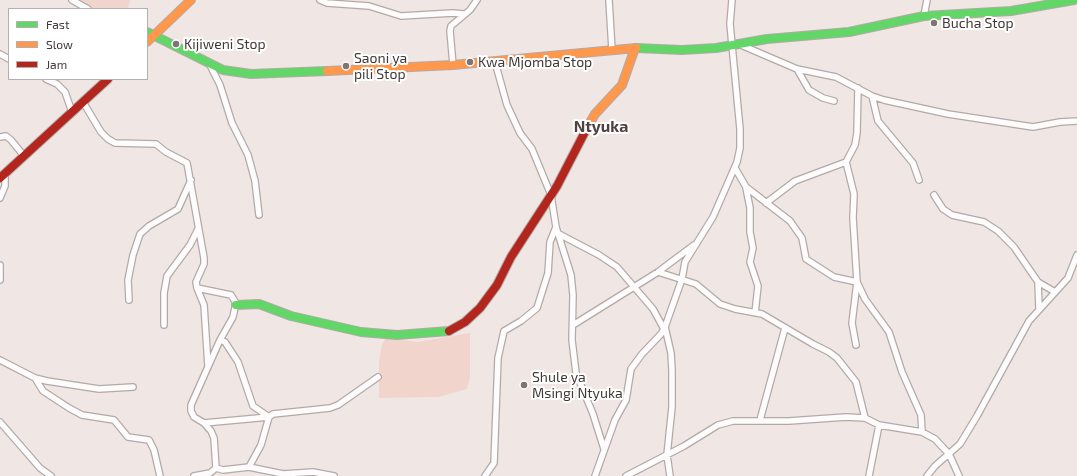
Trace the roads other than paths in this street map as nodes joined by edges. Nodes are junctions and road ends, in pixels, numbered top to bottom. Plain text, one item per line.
1 (72, 0) edge
2 (191, 0) edge
3 (320, 0) edge
4 (477, 0) edge
5 (609, 0) edge
6 (732, 0) edge
7 (927, 0) edge
8 (1074, 0) edge
9 (86, 8) edge
10 (464, 14) junction
11 (924, 16) junction
12 (150, 34) edge
13 (742, 44) junction
14 (732, 46) junction
15 (635, 48) junction
16 (612, 50) junction
17 (495, 62) junction
18 (210, 65) junction
19 (453, 65) junction
20 (797, 69) junction
21 (48, 80) edge
22 (107, 80) edge
23 (858, 88) junction
24 (872, 96) junction
25 (834, 101) dead end
26 (83, 102) junction
27 (72, 112) junction
28 (1077, 122) edge
29 (0, 137) edge
30 (24, 156) junction
31 (846, 162) junction
32 (735, 168) junction
33 (2, 176) edge
34 (191, 180) junction
35 (919, 180) dead end
36 (746, 187) junction
37 (551, 195) junction
38 (934, 195) dead end
39 (0, 198) edge
40 (766, 203) junction
41 (260, 214) dead end
42 (556, 227) junction
43 (198, 229) junction
44 (559, 234) junction
45 (699, 242) junction
46 (1077, 255) edge
47 (0, 265) edge
48 (658, 272) junction
49 (682, 279) junction
50 (0, 280) edge
51 (857, 282) junction
52 (1038, 282) junction
53 (634, 287) junction
54 (197, 288) junction
55 (1055, 292) junction
56 (129, 300) dead end
57 (236, 305) junction
58 (1039, 308) junction
59 (755, 313) junction
60 (164, 325) dead end
61 (573, 325) junction
62 (664, 328) junction
63 (785, 328) junction
64 (220, 340) junction
65 (856, 344) dead end
66 (0, 360) edge
67 (208, 368) junction
68 (378, 377) dead end
69 (35, 378) junction
70 (133, 386) dead end
71 (269, 417) junction
72 (865, 418) junction
73 (760, 420) junction
74 (0, 422) edge
75 (204, 422) junction
76 (879, 425) junction
77 (922, 432) junction
78 (604, 449) junction
79 (949, 454) junction
80 (667, 456) junction
81 (668, 466) junction
82 (249, 467) junction
83 (216, 468) junction
84 (51, 476) edge
85 (160, 476) edge
86 (194, 476) edge
87 (334, 476) edge
88 (485, 476) edge
89 (595, 476) edge
90 (626, 476) edge
91 (665, 476) edge
92 (670, 476) edge
93 (869, 476) edge
94 (927, 476) edge
95 (959, 476) edge

1 - 9 street
2 - 12 street
3 - 10 street
4 - 10 street
5 - 16 street
6 - 14 street
7 - 11 street
8 - 11 street
10 - 19 street
11 - 13 street
12 - 18 street
13 - 14 street
13 - 20 street
14 - 15 street
14 - 32 street
15 - 16 street
15 - 37 street
16 - 17 street
17 - 19 street
17 - 37 street
18 - 19 street
18 - 41 street
20 - 23 street
20 - 25 street
21 - 27 street
22 - 26 street
23 - 24 street
23 - 31 street
24 - 28 street
24 - 35 street
26 - 27 street
26 - 34 street
27 - 30 street
29 - 30 street
30 - 33 street
31 - 40 street
31 - 51 street
32 - 36 street
32 - 45 street
33 - 39 street
34 - 43 street
34 - 56 street
36 - 40 street
36 - 59 street
37 - 42 street
37 - 57 street
38 - 52 street
40 - 51 street
42 - 44 street
42 - 88 street
43 - 54 street
43 - 60 street
44 - 53 street
44 - 61 street
45 - 48 street
45 - 49 street
46 - 55 street
47 - 50 street
48 - 49 street
48 - 53 street
49 - 59 street
49 - 62 street
51 - 65 street
51 - 77 street
52 - 55 street
52 - 58 street
53 - 61 street
53 - 62 street
54 - 57 street
54 - 67 street
55 - 58 street
57 - 64 street
58 - 79 street
59 - 63 street
61 - 78 street
62 - 78 street
62 - 80 street
63 - 72 street
63 - 73 street
64 - 67 street
64 - 71 street
66 - 69 street
67 - 75 street
68 - 71 street
69 - 70 street
69 - 85 street
71 - 75 street
71 - 82 street
72 - 73 street
72 - 76 street
73 - 80 street
74 - 84 street
75 - 83 street
76 - 77 street
76 - 93 street
77 - 79 street
78 - 89 street
79 - 94 street
79 - 95 street
80 - 81 street
80 - 90 street
81 - 91 street
81 - 92 street
82 - 83 street
82 - 87 street
83 - 86 street

